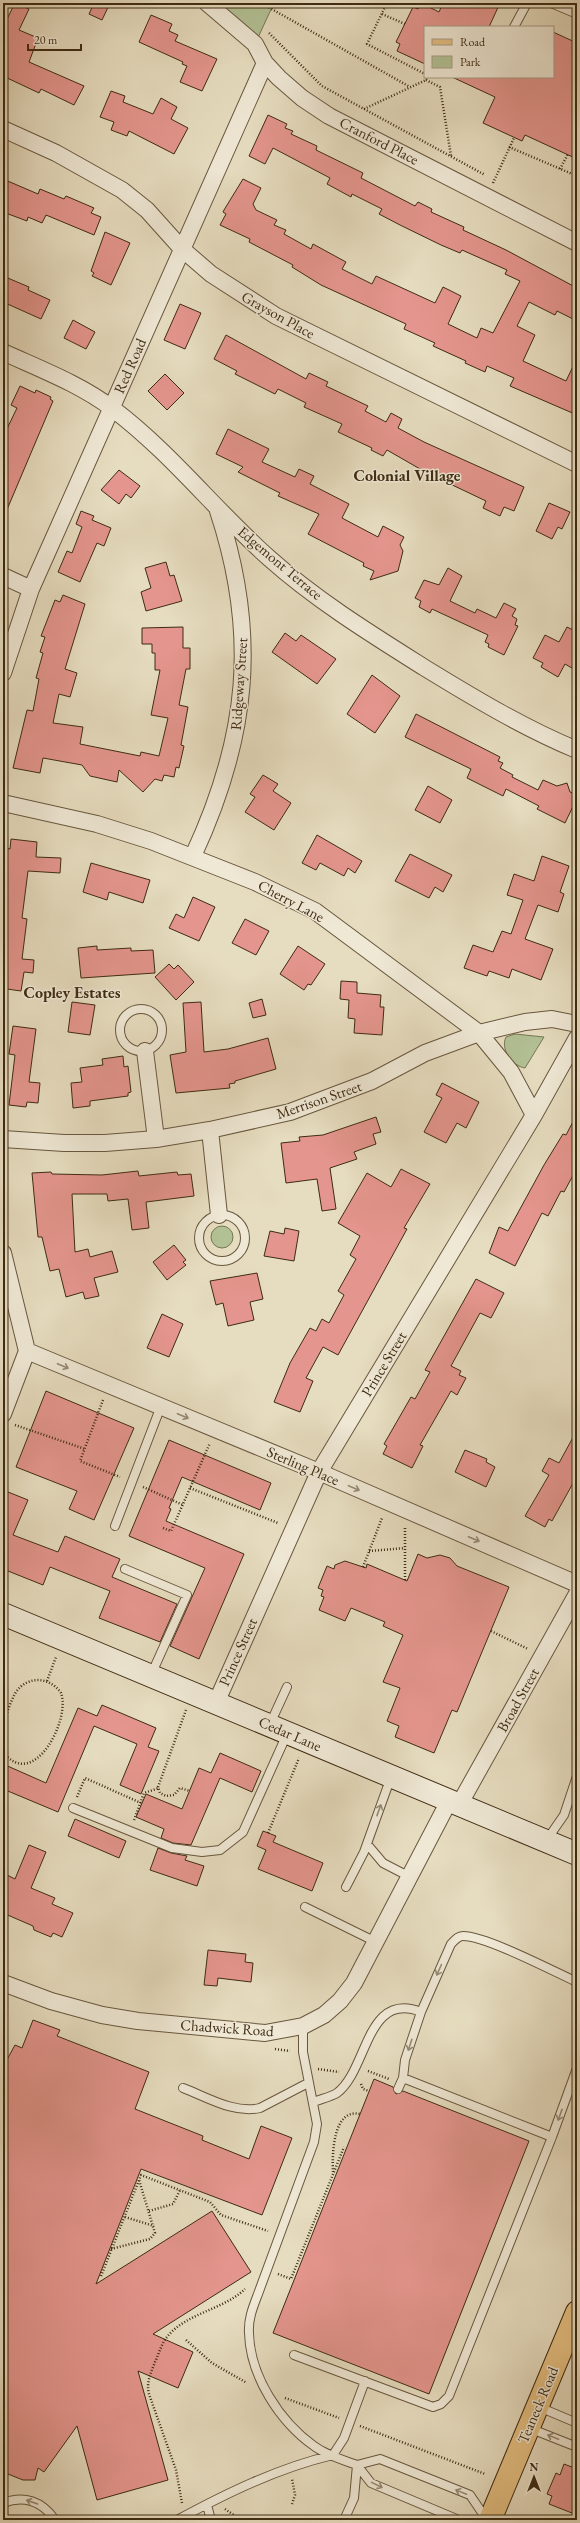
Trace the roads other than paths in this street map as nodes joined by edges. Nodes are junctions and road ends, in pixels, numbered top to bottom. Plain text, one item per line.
1 (208, 3) edge
2 (527, 3) edge
3 (551, 3) edge
4 (577, 14) edge
5 (515, 26) edge
6 (265, 63) junction
7 (3, 129) edge
8 (577, 243) edge
9 (182, 249) junction
10 (3, 352) edge
11 (111, 408) junction
12 (577, 464) edge
13 (217, 508) junction
14 (3, 576) edge
15 (31, 590) junction
16 (3, 673) edge
17 (577, 750) edge
18 (3, 803) edge
19 (193, 856) junction
20 (577, 1024) edge
21 (479, 1033) junction
22 (577, 1038) edge
23 (145, 1051) junction
24 (534, 1115) junction
25 (210, 1130) junction
26 (3, 1139) edge
27 (156, 1139) junction
28 (219, 1215) junction
29 (3, 1254) edge
30 (27, 1351) junction
31 (161, 1406) junction
32 (6, 1418) edge
33 (319, 1472) junction
34 (115, 1526) dead end
35 (124, 1569) dead end
36 (577, 1584) edge
37 (577, 1594) edge
38 (3, 1614) edge
39 (151, 1676) junction
40 (287, 1687) dead end
41 (216, 1703) junction
42 (287, 1733) junction
43 (391, 1776) junction
44 (577, 1776) edge
45 (454, 1803) junction
46 (73, 1808) road end
47 (546, 1842) junction
48 (367, 1844) junction
49 (577, 1854) edge
50 (410, 1877) junction
51 (346, 1887) dead end
52 (305, 1907) dead end
53 (376, 1942) junction
54 (574, 1980) edge
55 (3, 1983) edge
56 (421, 2012) junction
57 (303, 2026) junction
58 (577, 2068) edge
59 (404, 2078) junction
60 (308, 2083) junction
61 (183, 2088) dead end
62 (398, 2089) dead end
63 (314, 2102) junction
64 (552, 2137) junction
65 (577, 2314) edge
66 (294, 2355) dead end
67 (364, 2381) junction
68 (538, 2406) junction
69 (577, 2423) edge
70 (529, 2428) junction
71 (577, 2447) edge
72 (333, 2455) junction
73 (356, 2466) junction
74 (3, 2503) edge
75 (210, 2503) junction
76 (180, 2519) edge
77 (55, 2520) edge
78 (211, 2520) edge
79 (344, 2520) edge
80 (459, 2520) edge
81 (489, 2520) edge

1 - 6 street, Cranford Place
2 - 5 lane
3 - 4 lane
6 - 8 street, Cranford Place
6 - 9 street, Red Road
7 - 9 street, Grayson Place
9 - 11 street, Red Road
9 - 12 street, Grayson Place
10 - 11 street, Edgemont Terrace
11 - 13 street, Edgemont Terrace
11 - 15 street, Red Road
13 - 17 street, Edgemont Terrace
13 - 19 street, Ridgeway Street
14 - 15 street
15 - 16 street, Red Road
18 - 19 street, Cherry Lane
19 - 21 street, Cherry Lane
20 - 21 street, Merrison Street
21 - 24 street, Cherry Lane
21 - 25 street, Merrison Street
22 - 24 street, Prince Street
23 - 23 lane
23 - 27 street
24 - 33 street, Prince Street
25 - 27 street, Merrison Street
25 - 28 street
26 - 27 street, Merrison Street
28 - 28 lane
29 - 30 street
30 -> 31 street, Sterling Place
30 - 32 street
31 -> 33 street, Sterling Place
31 - 34 lane
33 -> 36 street, Sterling Place
33 - 41 street, Prince Street
35 - 39 lane
37 - 45 street, Broad Street
38 - 39 main road, Cedar Lane
39 - 41 main road, Cedar Lane
40 - 42 lane
41 - 42 main road, Cedar Lane
42 - 43 main road, Cedar Lane
42 - 46 lane
43 - 45 main road, Cedar Lane
48 -> 43 lane
44 - 47 lane
45 - 47 main road, Cedar Lane
45 - 50 street, Chadwick Road
47 - 49 main road, Cedar Lane
48 - 50 lane
48 - 51 lane
50 - 53 street, Chadwick Road
52 - 53 lane
53 - 57 street, Chadwick Road
54 -> 56 lane
55 - 57 street, Chadwick Road
56 -> 59 lane
56 - 63 lane
57 - 60 lane
58 -> 64 lane
59 - 62 lane
59 - 64 lane
60 - 61 lane
60 - 63 lane
63 - 72 lane
64 - 67 lane
65 - 68 main road, Teaneck Road
66 - 67 lane
67 - 72 lane
68 - 69 lane
68 - 70 main road, Teaneck Road
71 -> 70 lane
70 - 81 main road, Teaneck Road
72 - 73 lane
72 - 75 lane
73 - 79 lane
73 -> 80 lane
81 -> 73 lane
77 -> 74 lane
75 - 76 lane
75 - 78 lane

